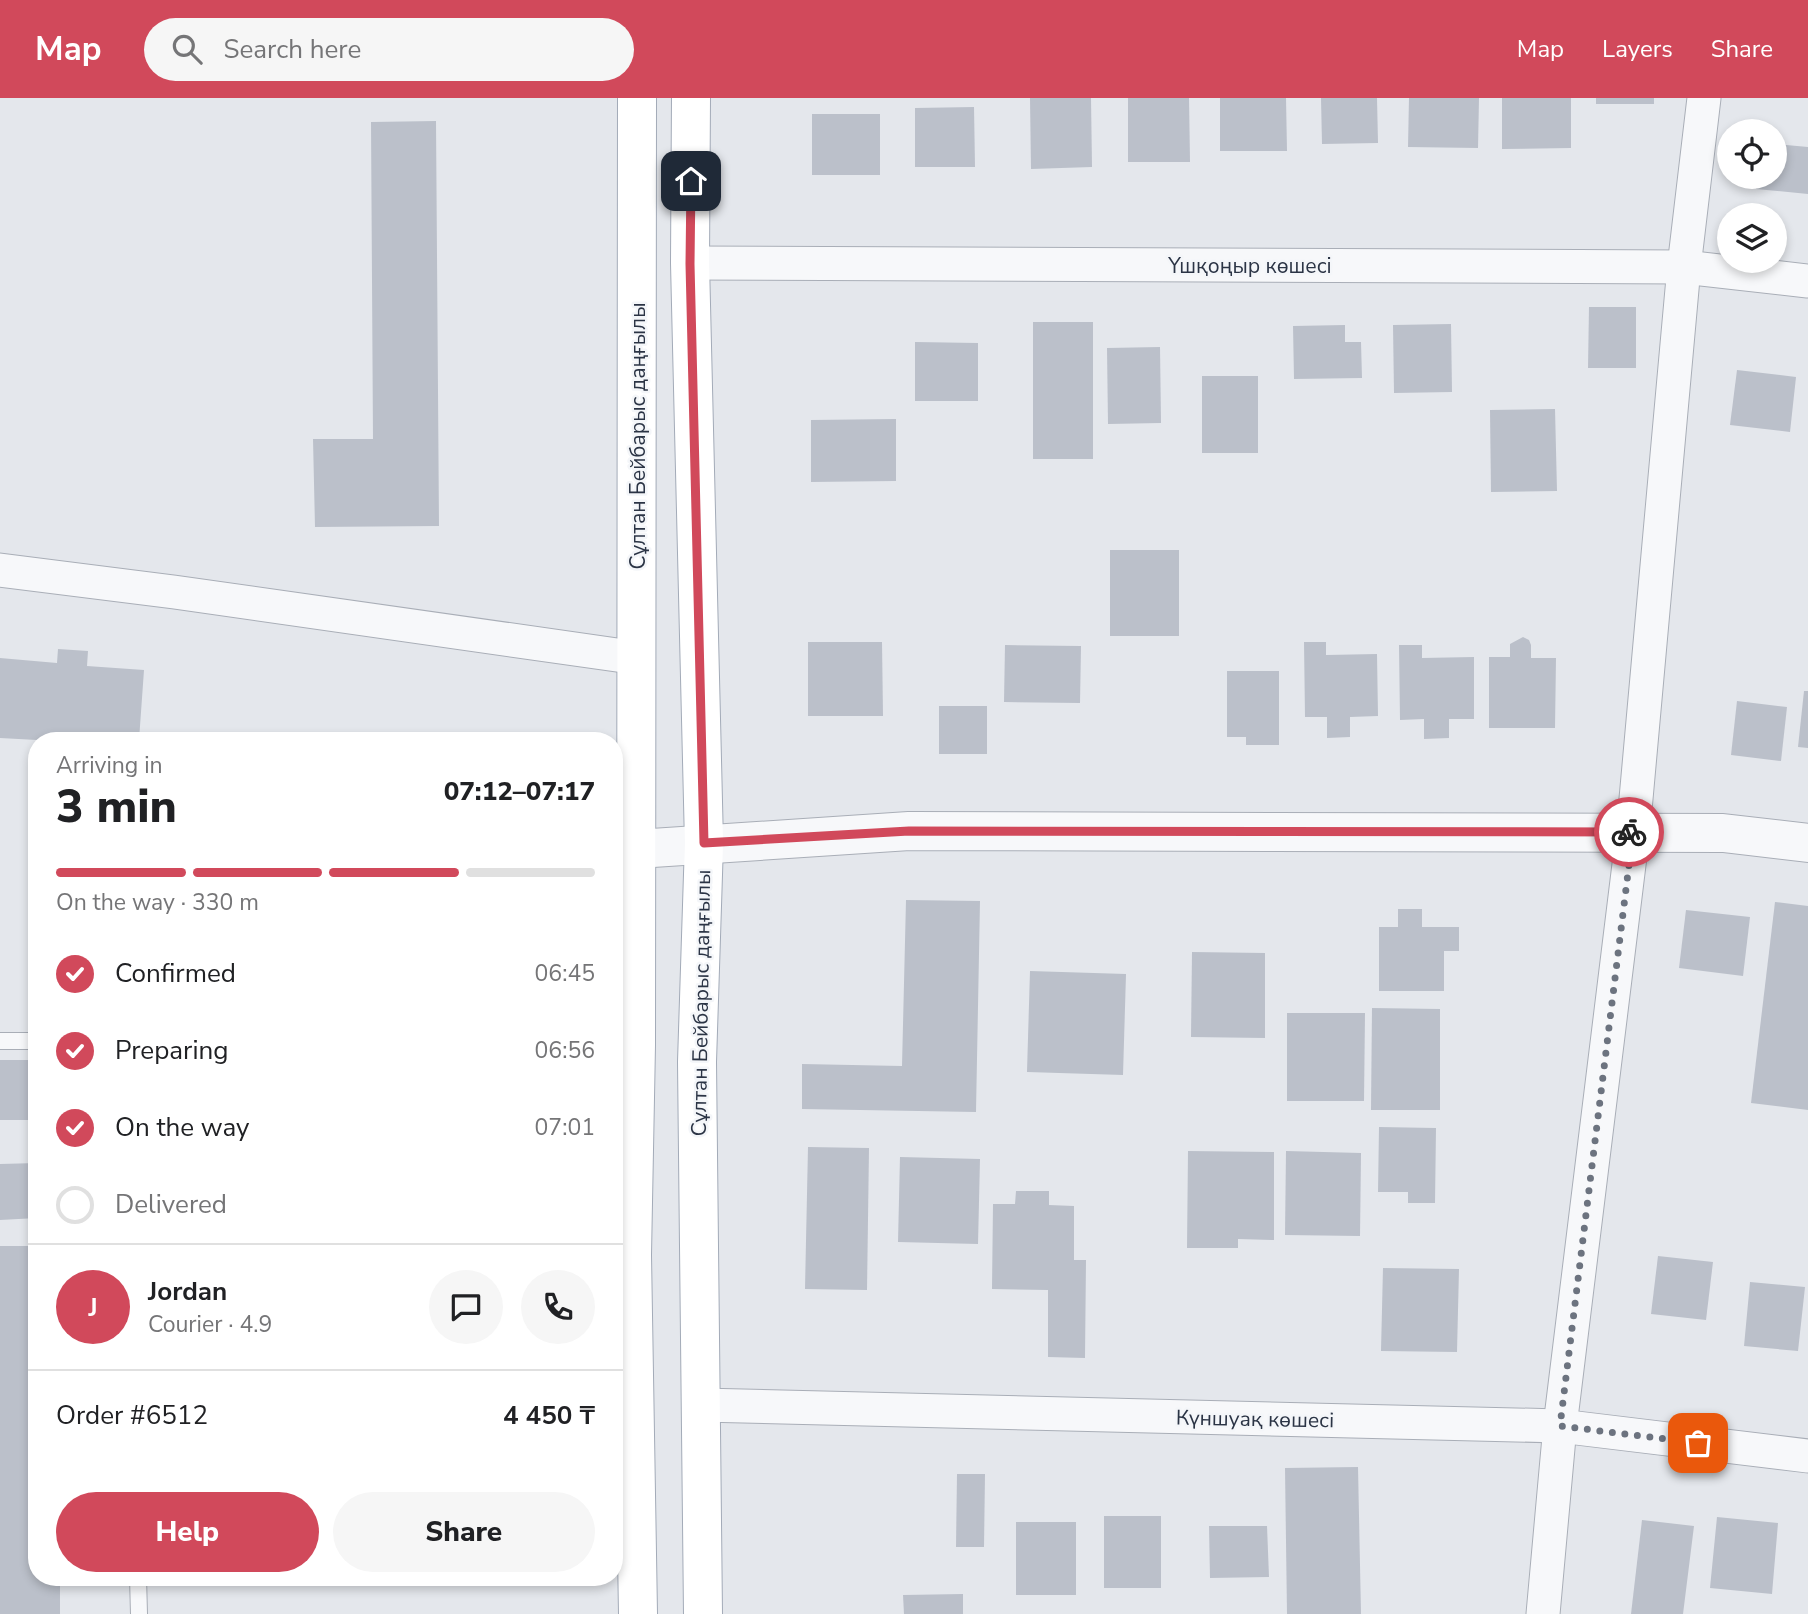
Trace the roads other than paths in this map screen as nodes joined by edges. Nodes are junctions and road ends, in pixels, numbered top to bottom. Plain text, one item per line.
1 (637, 98) edge
2 (691, 98) edge
3 (1704, 98) edge
4 (690, 264) junction
5 (1684, 268) junction
6 (1808, 281) edge
7 (0, 570) edge
8 (638, 658) junction
9 (1633, 832) junction
10 (704, 843) junction
11 (1808, 843) edge
12 (631, 849) junction
13 (0, 1041) edge
14 (28, 1041) edge
15 (623, 1255) edge
16 (701, 1405) junction
17 (1560, 1426) junction
18 (1808, 1456) edge
19 (138, 1586) edge
20 (139, 1614) edge
21 (638, 1614) edge
22 (703, 1614) edge
23 (1543, 1614) edge

1 - 8 main road, Сұлтан Бейбарыс даңғылы
2 - 4 main road, Сұлтан Бейбарыс даңғылы
3 - 5 street
4 - 5 street, Үшқоңыр көшесі
4 - 10 main road, Сұлтан Бейбарыс даңғылы
5 - 6 street, Үшқоңыр көшесі
5 - 9 street
7 - 8 street
8 - 12 main road, Сұлтан Бейбарыс даңғылы
9 - 10 street
9 - 11 street
9 - 17 street
10 - 12 street
10 - 16 main road, Сұлтан Бейбарыс даңғылы
12 - 15 main road, Сұлтан Бейбарыс даңғылы
13 - 14 lane
15 - 21 main road, Сұлтан Бейбарыс даңғылы
16 - 17 street, Күншуақ көшесі
16 - 22 main road, Сұлтан Бейбарыс даңғылы
17 - 18 street, Күншуақ көшесі
17 - 23 street
19 - 20 lane

